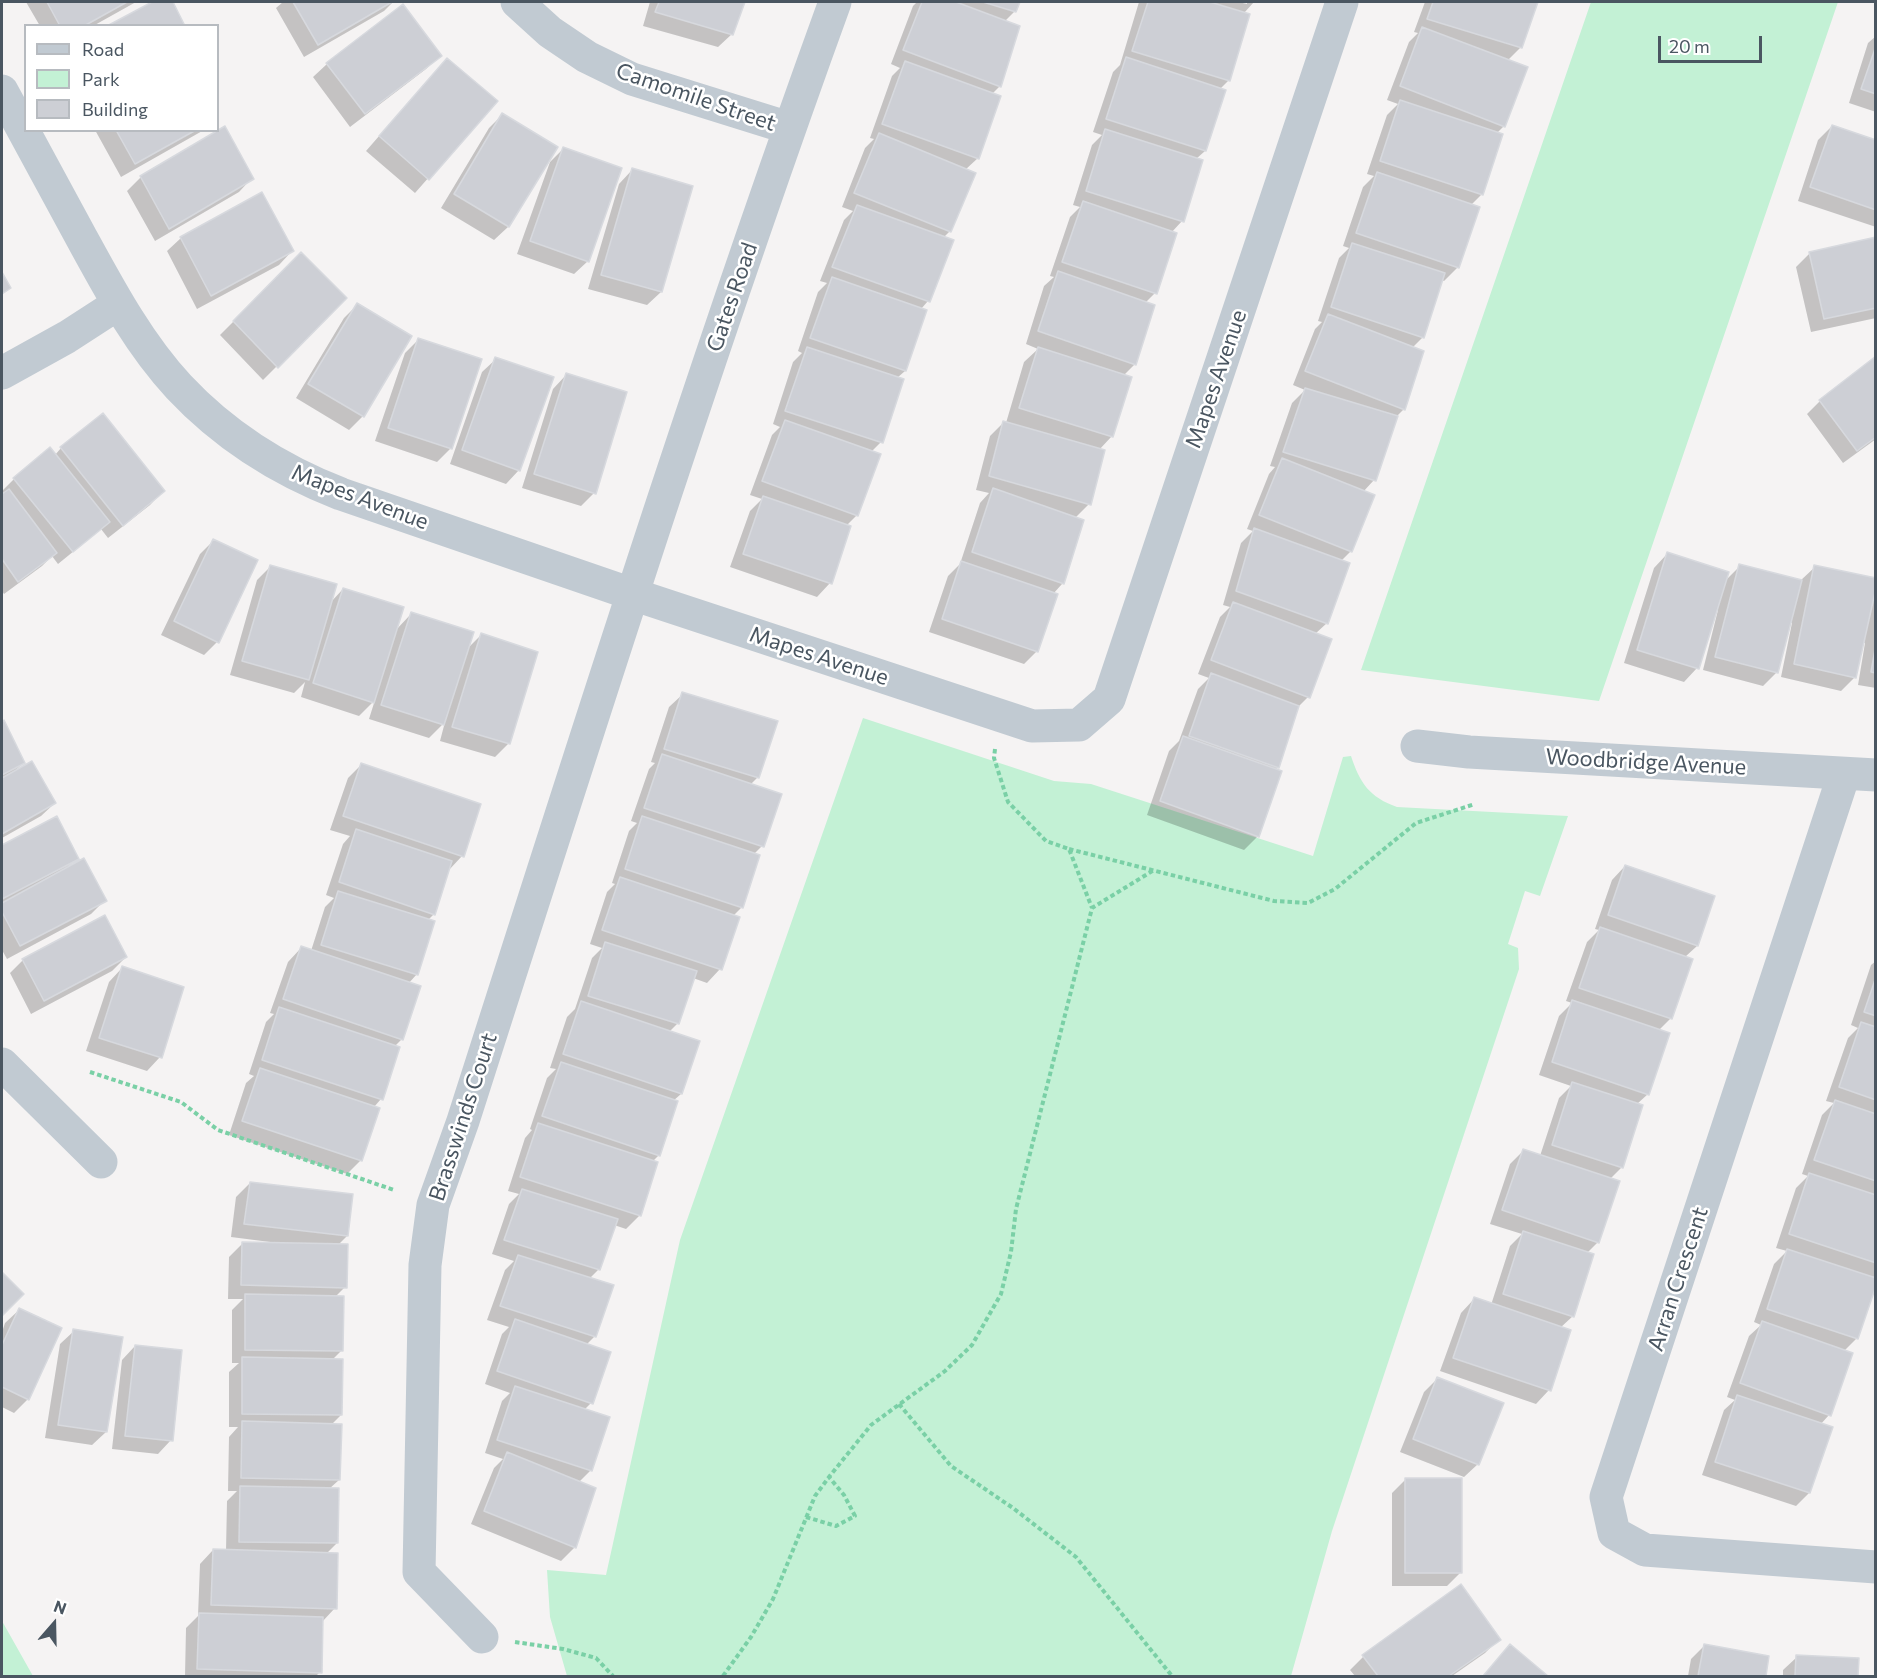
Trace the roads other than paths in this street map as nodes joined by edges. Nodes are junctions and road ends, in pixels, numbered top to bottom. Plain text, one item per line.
1 (517, 2) edge
2 (835, 2) edge
3 (1342, 2) edge
4 (2, 91) edge
5 (789, 128) junction
6 (24, 131) edge
7 (24, 132) edge
8 (118, 304) junction
9 (2, 373) edge
10 (632, 594) junction
11 (1417, 747) dead end
12 (1860, 774) edge
13 (2, 1064) edge
14 (101, 1162) dead end
15 (1875, 1567) edge
16 (482, 1637) road end

1 - 5 street, Camomile Street
2 - 5 street, Gates Road
3 - 10 street, Mapes Avenue
4 - 6 street, Mapes Avenue
5 - 10 street, Gates Road
7 - 8 street, Mapes Avenue
8 - 9 street
8 - 10 street, Mapes Avenue
10 - 16 street, Brasswinds Court
11 - 12 street, Woodbridge Avenue
12 - 15 street, Arran Crescent
13 - 14 street

